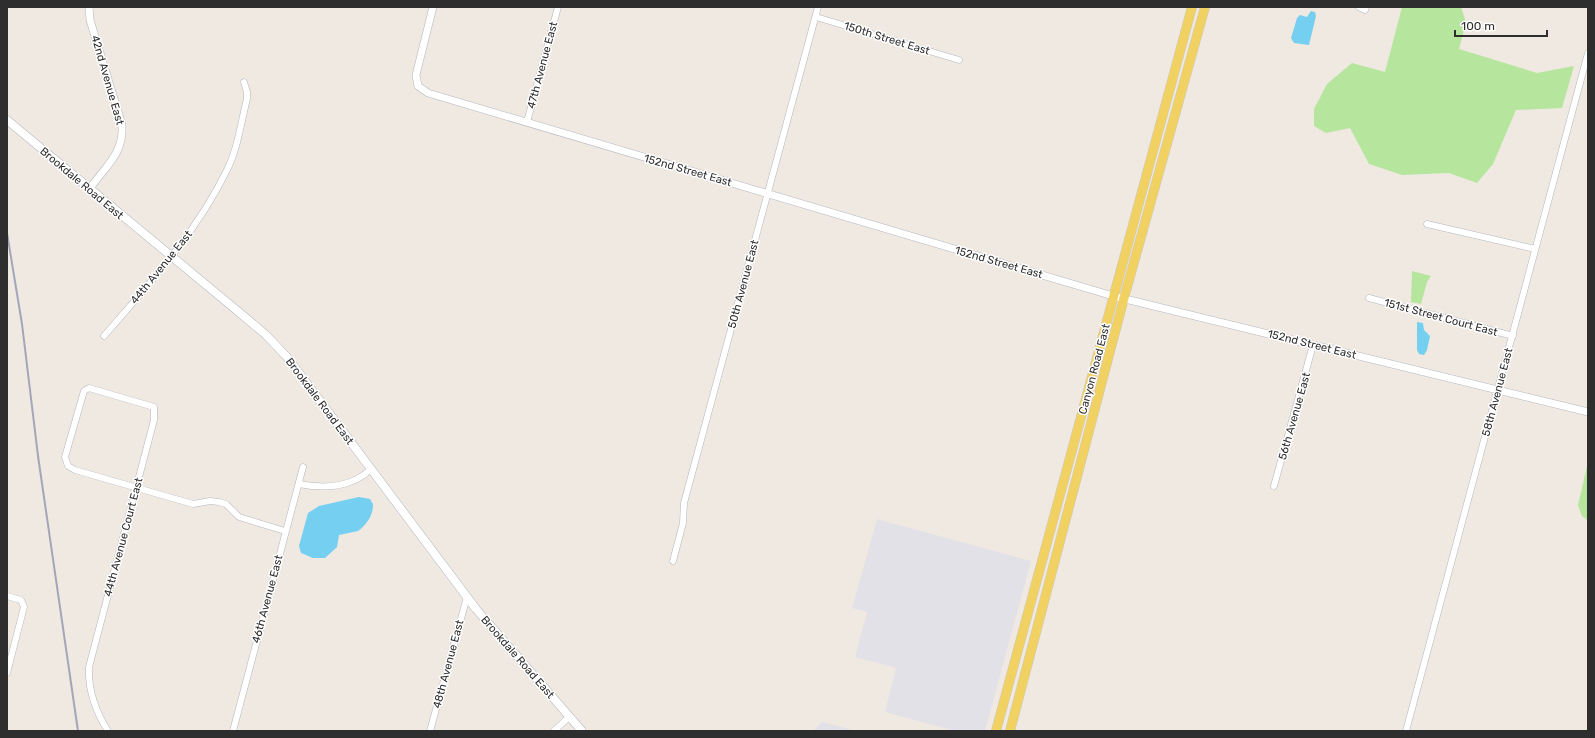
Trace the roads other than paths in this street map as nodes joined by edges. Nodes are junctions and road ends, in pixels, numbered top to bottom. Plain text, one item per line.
1 (89, 7) edge
2 (433, 7) edge
3 (558, 7) edge
4 (818, 7) edge
5 (1192, 7) edge
6 (1203, 9) edge
7 (816, 17) junction
8 (1588, 53) edge
9 (959, 60) dead end
10 (1585, 74) edge
11 (244, 82) dead end
12 (7, 120) edge
13 (526, 122) junction
14 (90, 190) junction
15 (767, 193) junction
16 (1426, 224) dead end
17 (1535, 249) junction
18 (172, 257) junction
19 (1113, 296) junction
20 (1124, 298) junction
21 (1369, 298) dead end
22 (104, 336) dead end
23 (1513, 336) junction
24 (1313, 345) junction
25 (1498, 390) junction
26 (1588, 412) edge
27 (303, 467) dead end
28 (371, 469) junction
29 (299, 484) junction
30 (1274, 486) dead end
31 (136, 487) junction
32 (285, 531) junction
33 (673, 561) dead end
34 (7, 596) edge
35 (467, 597) junction
36 (7, 674) edge
37 (570, 717) junction
38 (108, 731) edge
39 (232, 731) edge
40 (430, 731) edge
41 (554, 731) edge
42 (582, 731) edge
43 (996, 731) edge
44 (1010, 731) edge
45 (1406, 731) edge

1 - 14 street, 42nd Avenue East
2 - 13 street, 152nd Street East
3 - 13 street, 47th Avenue East
4 - 7 street, 50th Avenue East
5 - 19 main road, Canyon Road East
6 - 20 main road, Canyon Road East
7 - 9 street, 150th Street East
7 - 15 street, 50th Avenue East
8 - 10 street, 58th Avenue East
10 - 17 street, 58th Avenue East
11 - 18 street, 44th Avenue East
12 - 14 main road, Brookdale Road East
13 - 15 street, 152nd Street East
14 - 18 main road, Brookdale Road East
15 - 19 street, 152nd Street East
15 - 33 street, 50th Avenue East
16 - 17 street
17 - 23 street, 58th Avenue East
18 - 22 street, 44th Avenue East
18 - 28 main road, Brookdale Road East
19 - 20 street, 152nd Street East
19 - 43 main road, Canyon Road East
20 - 24 street, 152nd Street East
20 - 44 main road, Canyon Road East
21 - 23 street, 151st Street Court East
23 - 25 street, 58th Avenue East
24 - 25 street, 152nd Street East
24 - 30 street, 56th Avenue East
25 - 26 street, 152nd Street East
25 - 45 street, 58th Avenue East
27 - 29 street, 46th Avenue East
28 - 29 street
28 - 35 main road, Brookdale Road East
29 - 32 street, 46th Avenue East
31 - 31 street, 44th Avenue Court East
31 - 32 street
31 - 38 street, 44th Avenue Court East
32 - 39 street, 46th Avenue East
34 - 36 street
35 - 37 main road, Brookdale Road East
35 - 40 street, 48th Avenue East
37 - 41 street
37 - 42 main road, Brookdale Road East

